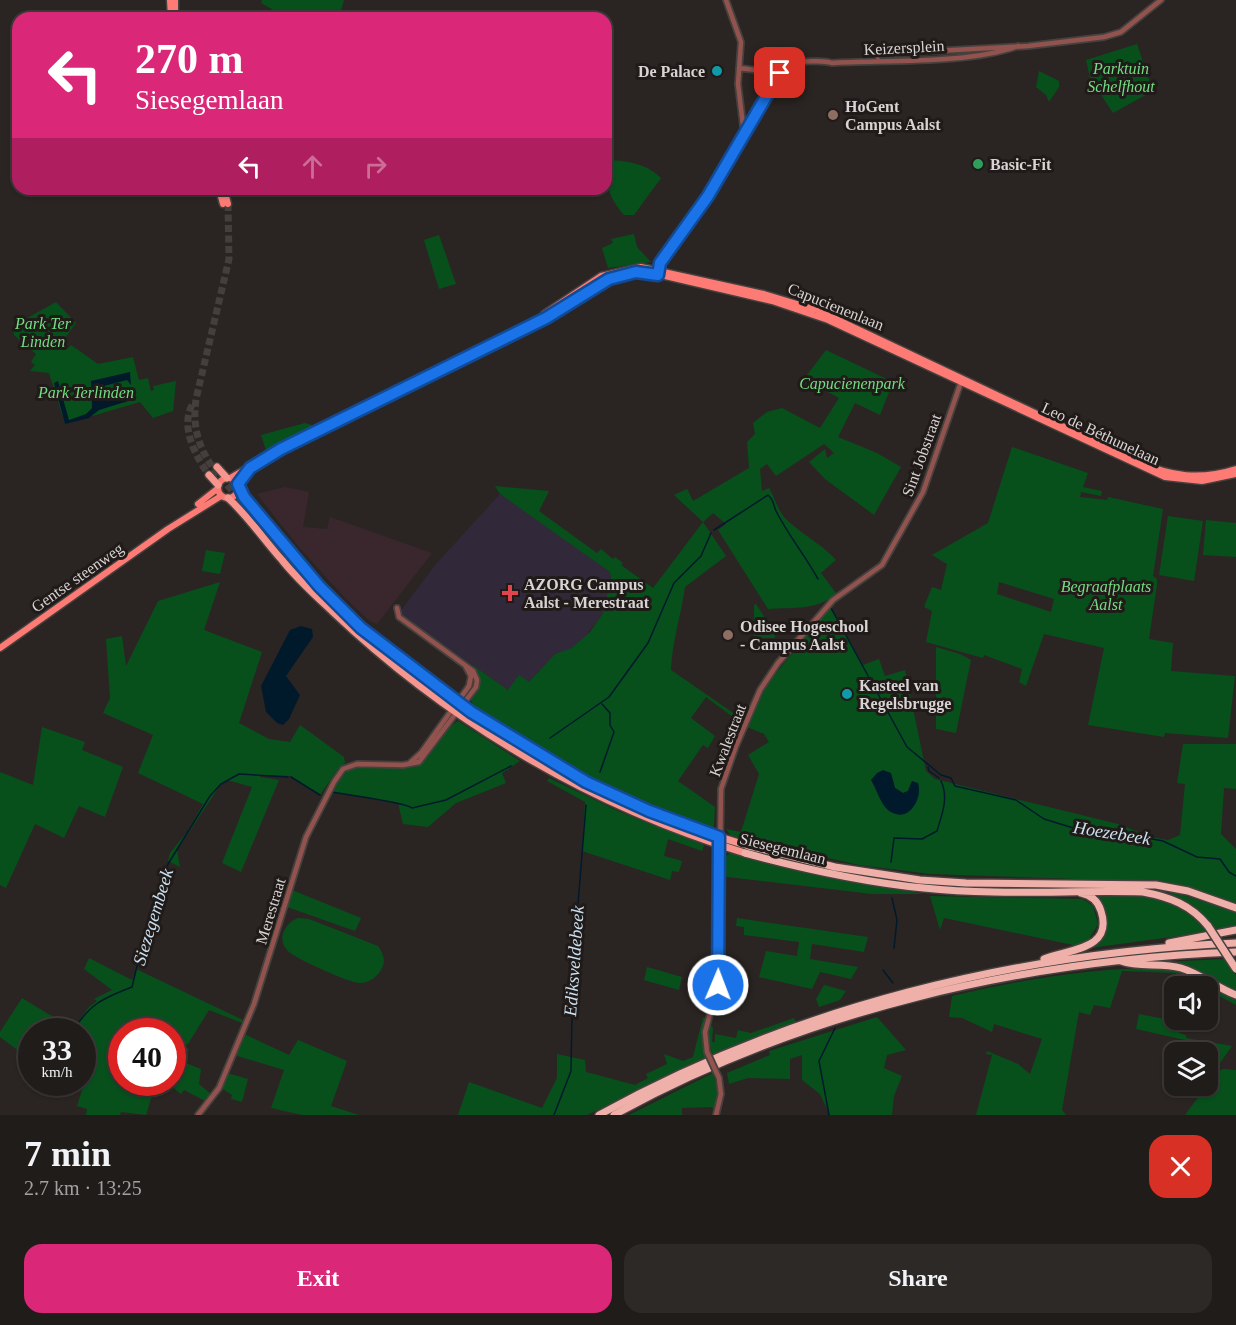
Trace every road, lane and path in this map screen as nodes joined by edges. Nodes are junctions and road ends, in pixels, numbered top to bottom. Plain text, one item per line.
1 (726, 0) edge
2 (1161, 0) edge
3 (1018, 46) junction
4 (995, 47) junction
5 (997, 54) junction
6 (878, 57) dead end
7 (739, 68) junction
8 (780, 73) junction
9 (744, 133) junction
10 (223, 195) edge
11 (226, 204) tunnel mouth
12 (658, 272) junction
13 (961, 379) junction
14 (217, 467) dead end
15 (250, 468) junction
16 (1236, 469) edge
17 (1236, 474) edge
18 (209, 475) tunnel mouth
19 (229, 478) junction
20 (217, 487) junction
21 (238, 487) junction
22 (225, 497) junction
23 (170, 527) junction
24 (882, 565) joint
25 (397, 608) dead end
26 (0, 648) edge
27 (460, 703) junction
28 (454, 711) junction
29 (719, 841) junction
30 (747, 850) junction
31 (1142, 888) junction
32 (1073, 892) junction
33 (1236, 908) edge
34 (1236, 930) edge
35 (1236, 943) edge
36 (1165, 948) junction
37 (1236, 952) edge
38 (1119, 960) junction
39 (1036, 963) junction
40 (1236, 969) edge
41 (1236, 995) edge
42 (198, 1115) edge
43 (599, 1115) edge
44 (614, 1115) edge
45 (716, 1115) edge

1 - 7 street
2 - 3 street, Keizersplein
3 - 4 street, Keizersplein
3 - 5 street, Keizersplein
4 - 5 street
4 - 6 street, Keizersplein
5 - 8 street, Keizersplein
7 - 8 street
7 - 9 street
8 - 9 street
9 - 12 street
10 - 11 main road
12 - 13 main road, Capucienenlaan
12 - 15 main road
13 - 16 main road, Leo de Béthunelaan
13 - 17 main road, Leo de Béthunelaan
13 - 24 street, Sint Jobstraat
14 - 19 highway
15 - 19 main road
15 - 21 main road
18 - 20 highway
19 - 20 main road, Gentse steenweg
19 - 21 main road
20 - 22 main road
20 - 23 main road, Gentse steenweg
21 - 22 main road, Gentse steenweg
21 - 27 highway, Siesegemlaan
22 - 23 main road, Gentse steenweg
22 - 28 highway, Siesegemlaan
23 - 26 main road, Gentse steenweg
24 - 29 street, Kwalestraat
25 - 27 street, Merestraat
27 - 28 street, Merestraat
27 - 29 highway, Siesegemlaan
28 - 29 highway, Siesegemlaan
28 - 42 street, Merestraat
29 - 30 highway, Siesegemlaan
29 - 45 street, Kwalestraat, bridge
30 - 31 highway, Siesegemlaan
30 - 32 highway, Siesegemlaan
31 - 32 highway, Siesegemlaan
31 - 33 highway
31 - 40 highway, bridge
32 - 39 highway
34 - 36 highway
35 - 36 highway
36 - 39 highway
37 - 38 highway
38 - 41 highway
38 - 44 highway
39 - 43 highway

